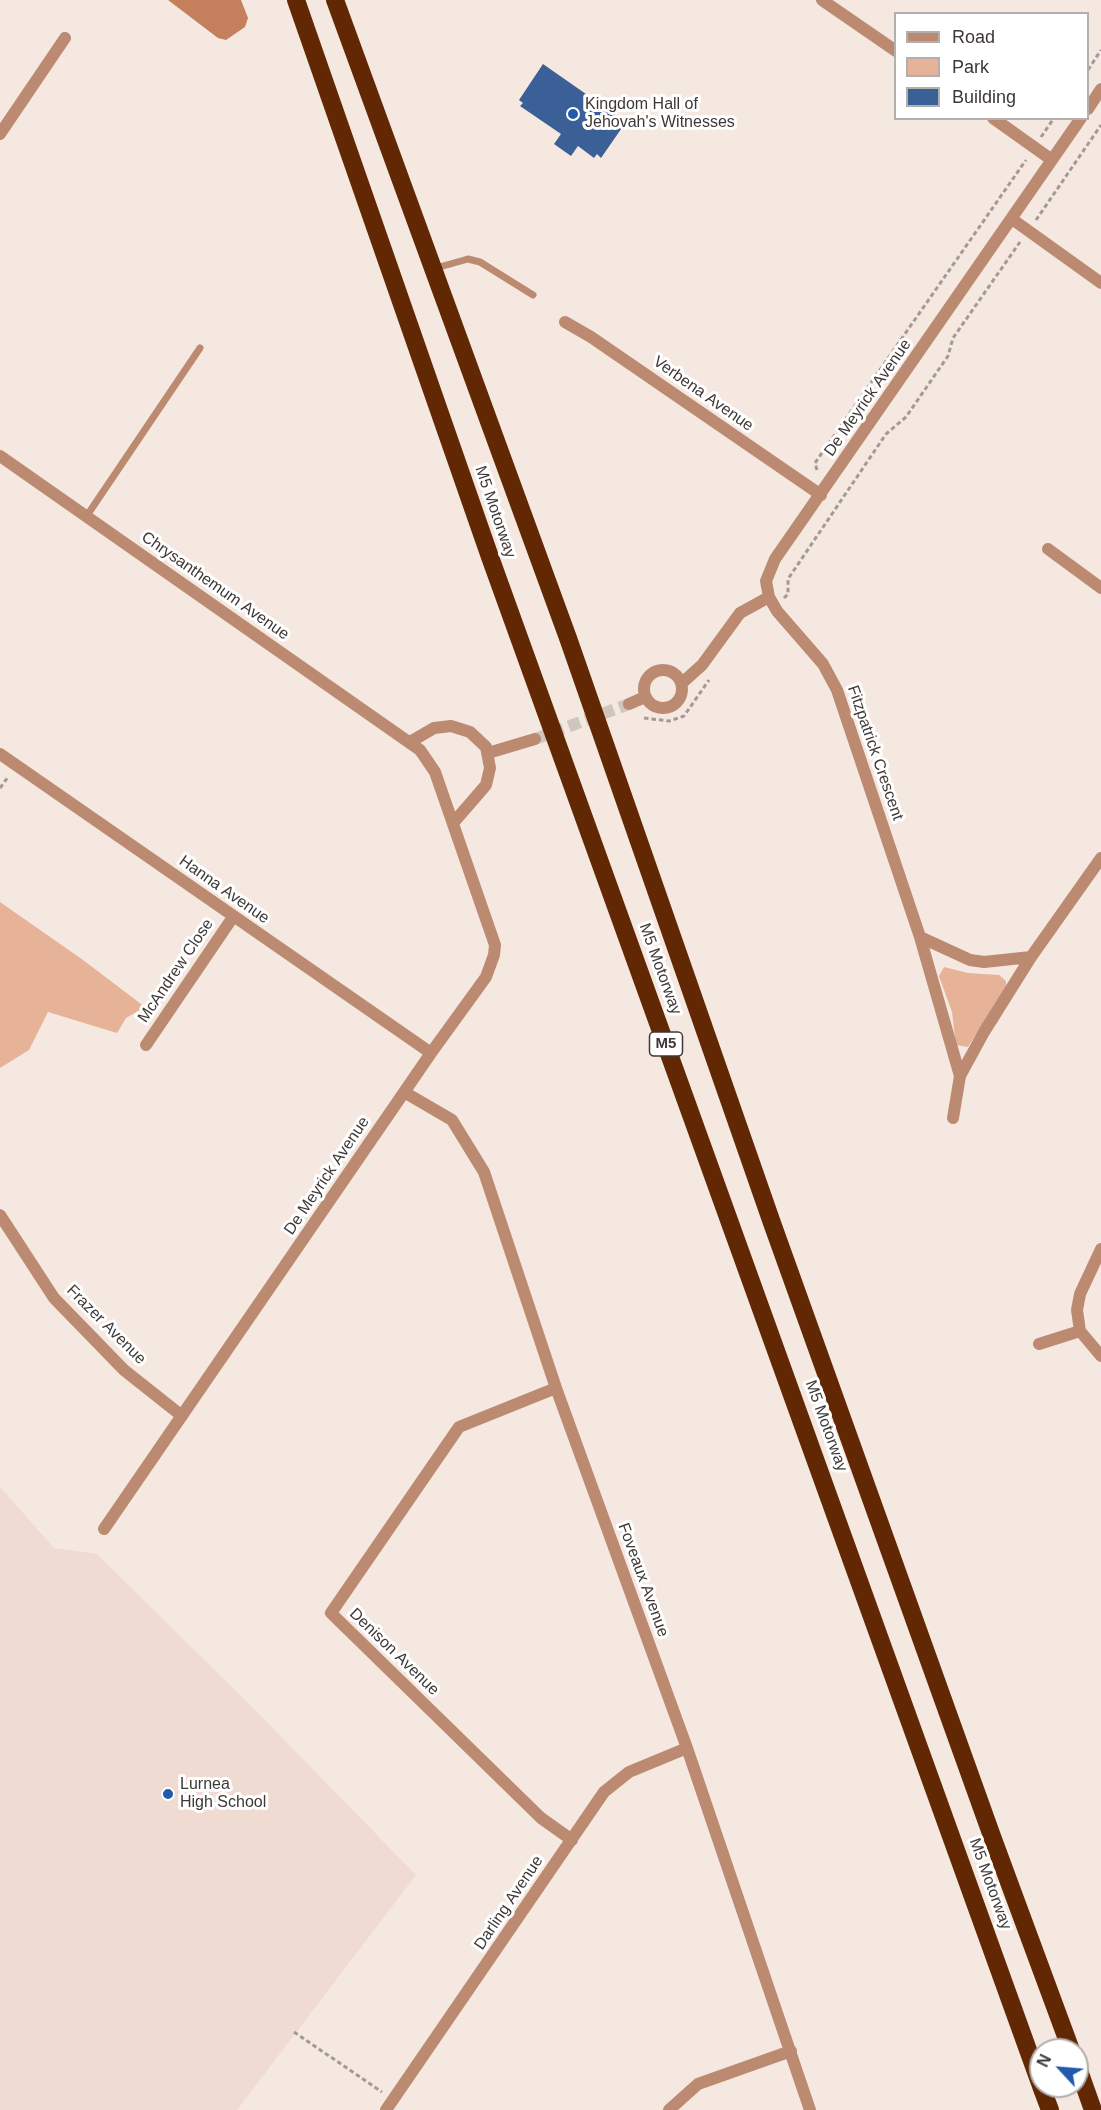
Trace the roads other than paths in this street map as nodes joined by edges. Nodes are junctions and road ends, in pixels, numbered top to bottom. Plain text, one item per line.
1 (296, 0) edge
2 (335, 0) edge
3 (822, 0) edge
4 (65, 38) dead end
5 (894, 50) edge
6 (1101, 89) edge
7 (1089, 107) edge
8 (996, 120) edge
9 (1079, 120) edge
10 (0, 134) edge
11 (1052, 160) junction
12 (1011, 219) junction
13 (433, 269) junction
14 (1101, 284) edge
15 (533, 295) dead end
16 (565, 322) dead end
17 (200, 348) dead end
18 (0, 456) edge
19 (821, 495) junction
20 (86, 517) junction
21 (1048, 549) dead end
22 (1101, 588) edge
23 (768, 597) junction
24 (682, 683) junction
25 (645, 697) junction
26 (629, 704) tunnel mouth
27 (535, 739) tunnel mouth
28 (410, 742) junction
29 (488, 753) junction
30 (0, 754) edge
31 (435, 772) joint
32 (454, 822) junction
33 (1101, 858) edge
34 (234, 917) junction
35 (920, 937) junction
36 (1031, 957) junction
37 (146, 1045) dead end
38 (430, 1053) junction
39 (960, 1076) junction
40 (404, 1092) junction
41 (953, 1118) dead end
42 (0, 1215) edge
43 (1101, 1249) edge
44 (1080, 1331) junction
45 (1039, 1344) dead end
46 (1101, 1356) edge
47 (556, 1388) junction
48 (182, 1416) junction
49 (104, 1529) dead end
50 (687, 1748) junction
51 (572, 1840) junction
52 (1067, 2038) edge
53 (791, 2051) junction
54 (1029, 2053) edge
55 (390, 2105) edge
56 (669, 2110) edge
57 (810, 2110) edge

1 - 54 highway, M5 Motorway / M5
2 - 13 highway, M5 Motorway / M5
3 - 5 street
4 - 10 street
6 - 7 street
8 - 11 street
9 - 11 street, De Meyrick Avenue
11 - 12 street, De Meyrick Avenue
12 - 14 street
12 - 19 street, De Meyrick Avenue
13 - 15 lane
13 - 52 highway, M5 Motorway / M5
16 - 19 street, Verbena Avenue
17 - 20 lane
18 - 20 street, Chrysanthemum Avenue
19 - 23 street, De Meyrick Avenue
20 - 28 street, Chrysanthemum Avenue
21 - 22 street
23 - 24 street
23 - 35 street, Fitzpatrick Crescent
24 - 25 street
24 - 25 street
25 - 26 street
27 - 29 street
28 - 29 street
28 - 31 street, Chrysanthemum Avenue
29 - 32 street
30 - 34 street, Hanna Avenue
31 - 32 street, De Meyrick Avenue
32 - 38 street, De Meyrick Avenue
33 - 36 street, Fitzpatrick Crescent
34 - 37 street, McAndrew Close
34 - 38 street, Hanna Avenue
35 - 36 street
35 - 39 street, Fitzpatrick Crescent
36 - 39 street, Fitzpatrick Crescent
38 - 40 street, De Meyrick Avenue
39 - 41 street, Fitzpatrick Crescent
40 - 47 street, Foveaux Avenue
40 - 48 street, De Meyrick Avenue
42 - 48 street, Frazer Avenue
43 - 44 street
44 - 45 street
44 - 46 street
47 - 50 street, Foveaux Avenue
47 - 51 street, Denison Avenue
48 - 49 street, De Meyrick Avenue
50 - 51 street, Darling Avenue
50 - 53 street, Foveaux Avenue
51 - 55 street, Darling Avenue
53 - 56 street
53 - 57 street, Foveaux Avenue

